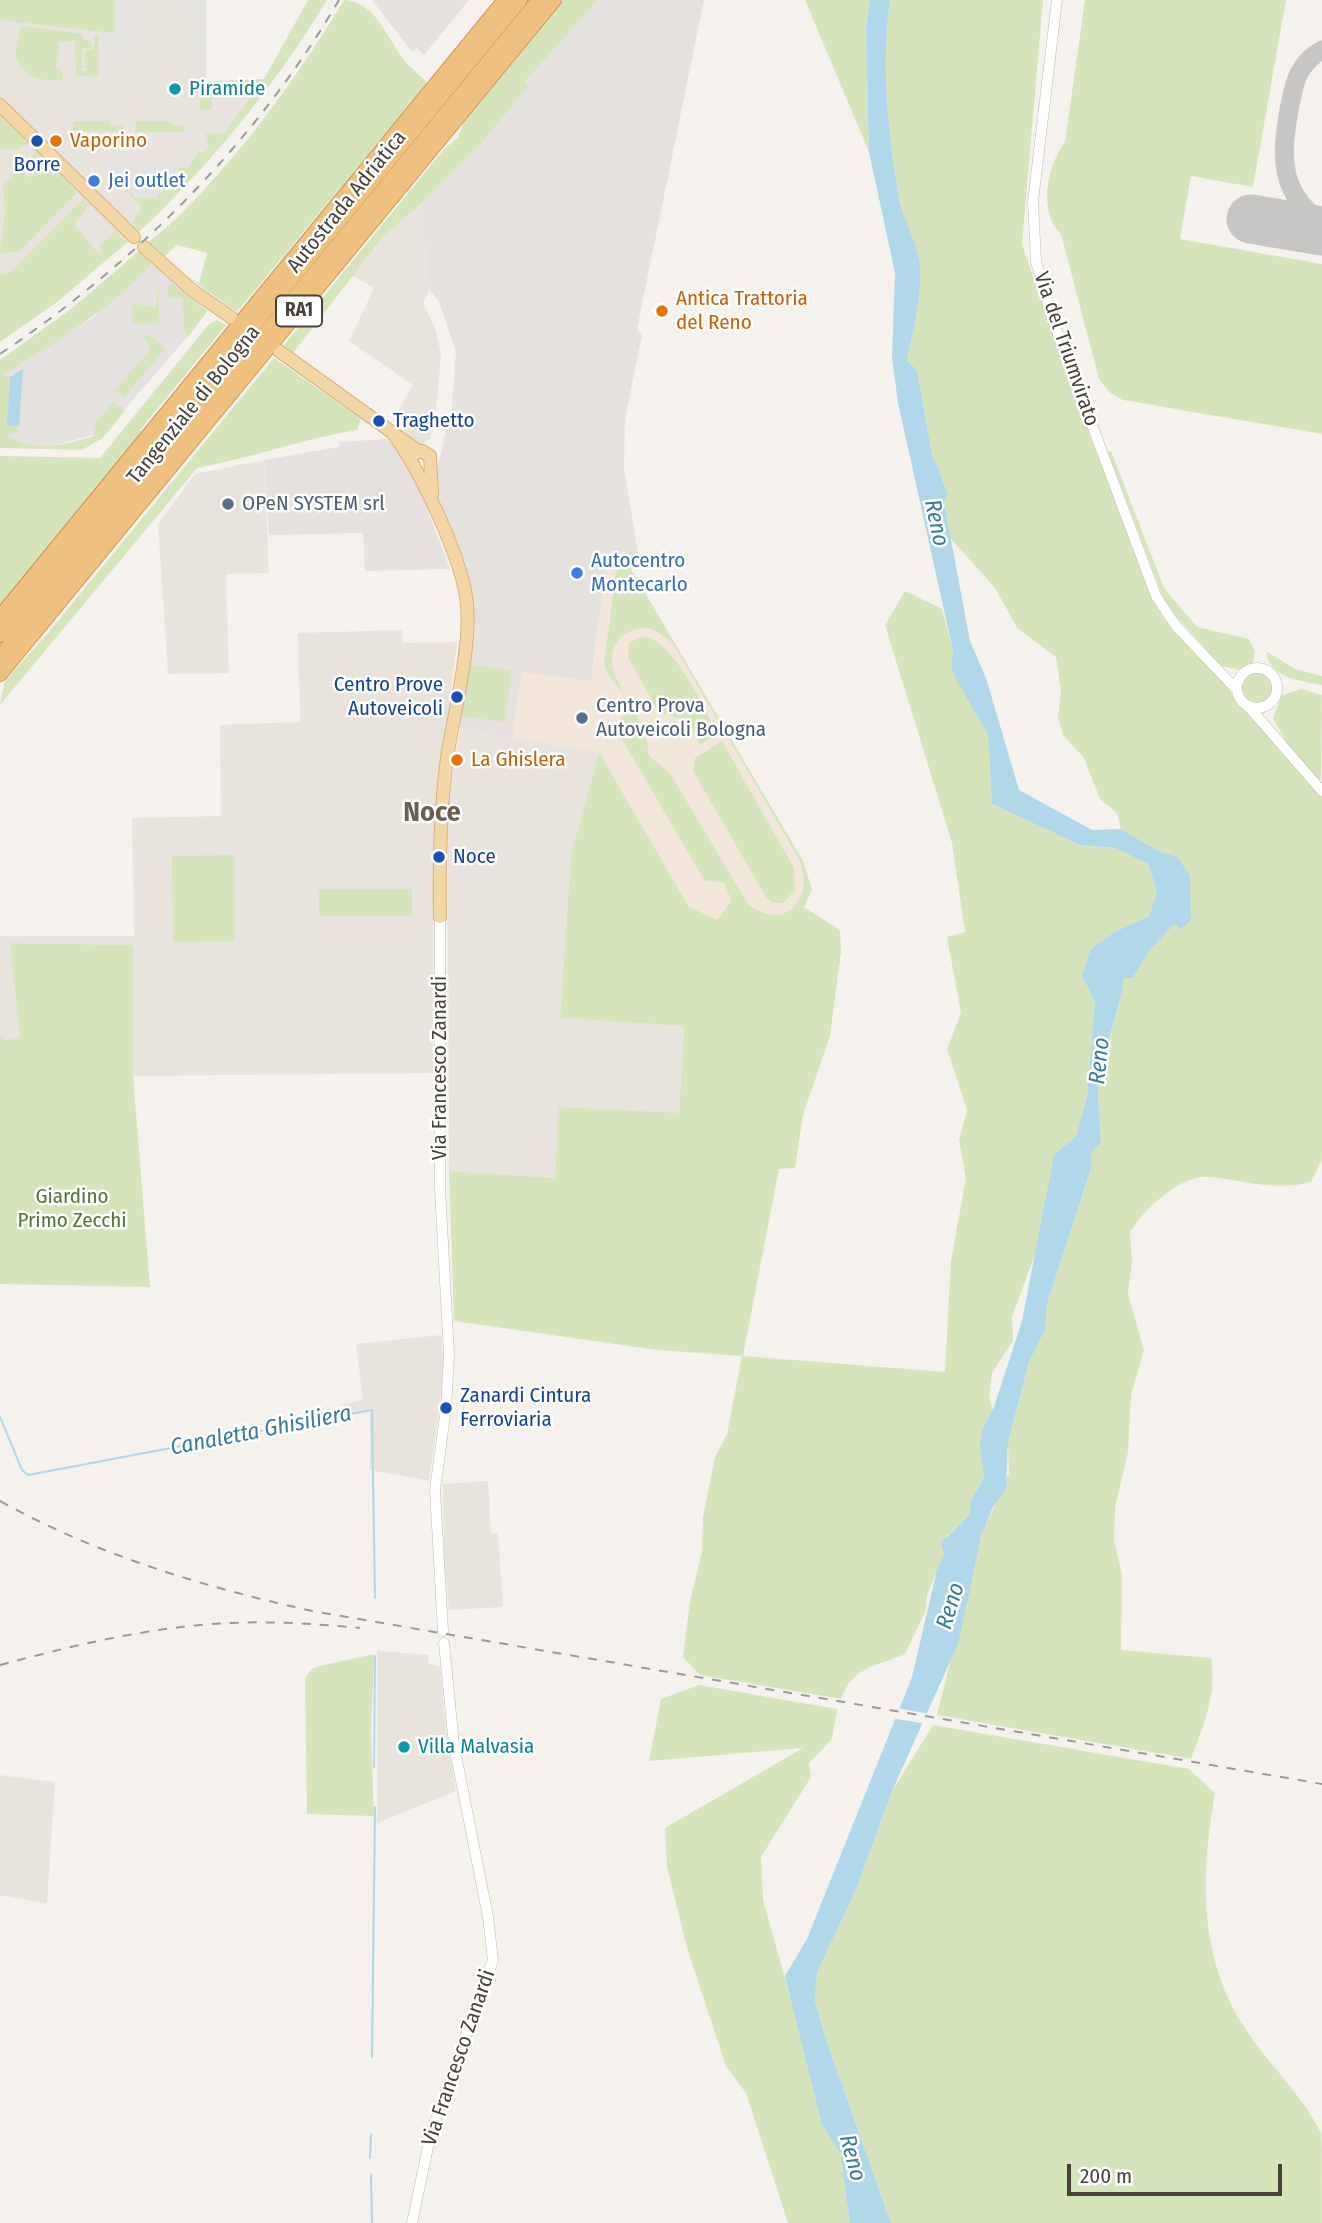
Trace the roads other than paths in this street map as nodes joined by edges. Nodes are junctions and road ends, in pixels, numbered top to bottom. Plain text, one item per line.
1 (505, 0) edge
2 (520, 0) edge
3 (539, 0) edge
4 (554, 0) edge
5 (1057, 0) edge
6 (0, 104) edge
7 (134, 237) dead end
8 (144, 247) dead end
9 (232, 318) dead end
10 (279, 351) dead end
11 (394, 435) junction
12 (418, 451) junction
13 (413, 465) junction
14 (430, 465) junction
15 (435, 512) junction
16 (0, 617) edge
17 (0, 635) edge
18 (0, 657) edge
19 (1215, 668) junction
20 (1245, 672) junction
21 (0, 674) edge
22 (1237, 690) junction
23 (1271, 703) junction
24 (1248, 706) junction
25 (1289, 755) junction
26 (1322, 791) edge
27 (440, 917) joint
28 (443, 1631) dead end
29 (444, 1643) dead end
30 (412, 2223) edge

1 - 16 highway, Tangenziale di Bologna / RA1
2 - 17 highway, Autostrada Adriatica
3 - 18 highway, Autostrada Adriatica
4 - 21 highway, Tangenziale di Bologna / RA1
5 - 19 street, Via del Triumvirato
6 - 7 main road
8 - 9 main road
10 - 11 main road, Via Francesco Zanardi
11 - 12 main road, Via Francesco Zanardi
11 - 13 main road, Via Francesco Zanardi
12 - 13 main road
12 - 14 main road
13 - 14 main road
13 - 15 main road, Via Francesco Zanardi
14 - 15 main road, Via Francesco Zanardi
15 - 27 main road, Via Francesco Zanardi
19 - 20 street
19 - 22 street, Via del Triumvirato
20 - 22 street
20 - 23 street
22 - 24 street
23 - 24 street
23 - 25 street
24 - 25 street
25 - 26 street
27 - 28 street, Via Francesco Zanardi
29 - 30 street, Via Francesco Zanardi

